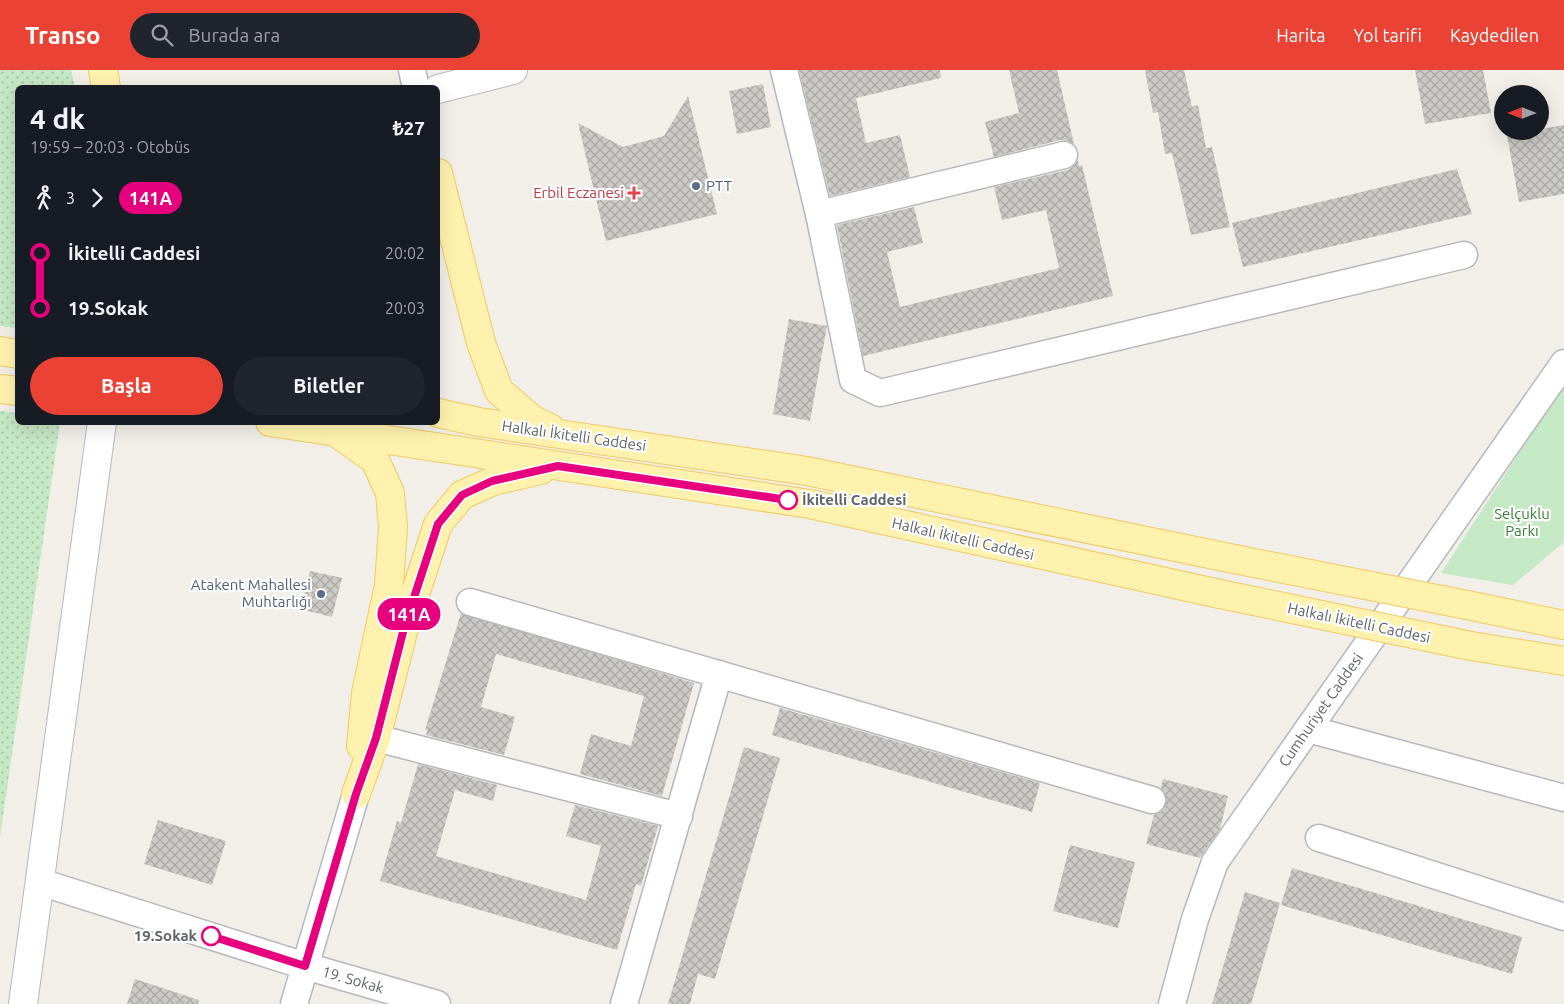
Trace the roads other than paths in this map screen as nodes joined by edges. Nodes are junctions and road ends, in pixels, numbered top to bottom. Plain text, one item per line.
1 (102, 70) edge
2 (412, 70) edge
3 (513, 70) edge
4 (784, 70) edge
5 (105, 85) edge
6 (415, 85) edge
7 (440, 88) edge
8 (1064, 155) dead end
9 (440, 182) edge
10 (819, 214) junction
11 (1464, 255) dead end
12 (1564, 363) edge
13 (0, 389) edge
14 (15, 392) edge
15 (440, 413) edge
16 (102, 425) edge
17 (291, 425) edge
18 (334, 431) junction
19 (566, 434) junction
20 (558, 466) junction
21 (470, 602) dead end
22 (1564, 625) edge
23 (1564, 661) edge
24 (719, 674) junction
25 (1308, 729) junction
26 (376, 738) junction
27 (356, 794) junction
28 (1564, 798) edge
29 (1152, 800) dead end
30 (679, 816) junction
31 (1320, 838) dead end
32 (40, 882) junction
33 (1564, 917) edge
34 (305, 966) junction
35 (24, 1004) edge
36 (294, 1004) edge
37 (437, 1004) edge
38 (624, 1004) edge
39 (1172, 1004) edge

1 - 5 main road
2 - 6 street
3 - 7 street
4 - 10 street
8 - 10 street
9 - 19 main road
10 - 11 street
12 - 25 street, Cumhuriyet Caddesi
13 - 14 main road
15 - 19 main road, Halkalı İkitelli Caddesi
16 - 32 street
17 - 18 main road, Halkalı İkitelli Caddesi
18 - 20 main road, Halkalı İkitelli Caddesi
18 - 27 main road
19 - 22 main road, Halkalı İkitelli Caddesi, bridge
20 - 23 main road, Halkalı İkitelli Caddesi, bridge
20 - 26 main road
21 - 24 street
24 - 29 street
24 - 30 street
25 - 28 street
25 - 39 street, Cumhuriyet Caddesi
26 - 27 main road
26 - 30 street
27 - 34 street
30 - 38 street
31 - 33 street
32 - 34 street, 19. Sokak
32 - 35 street
34 - 36 street
34 - 37 street, 19. Sokak

